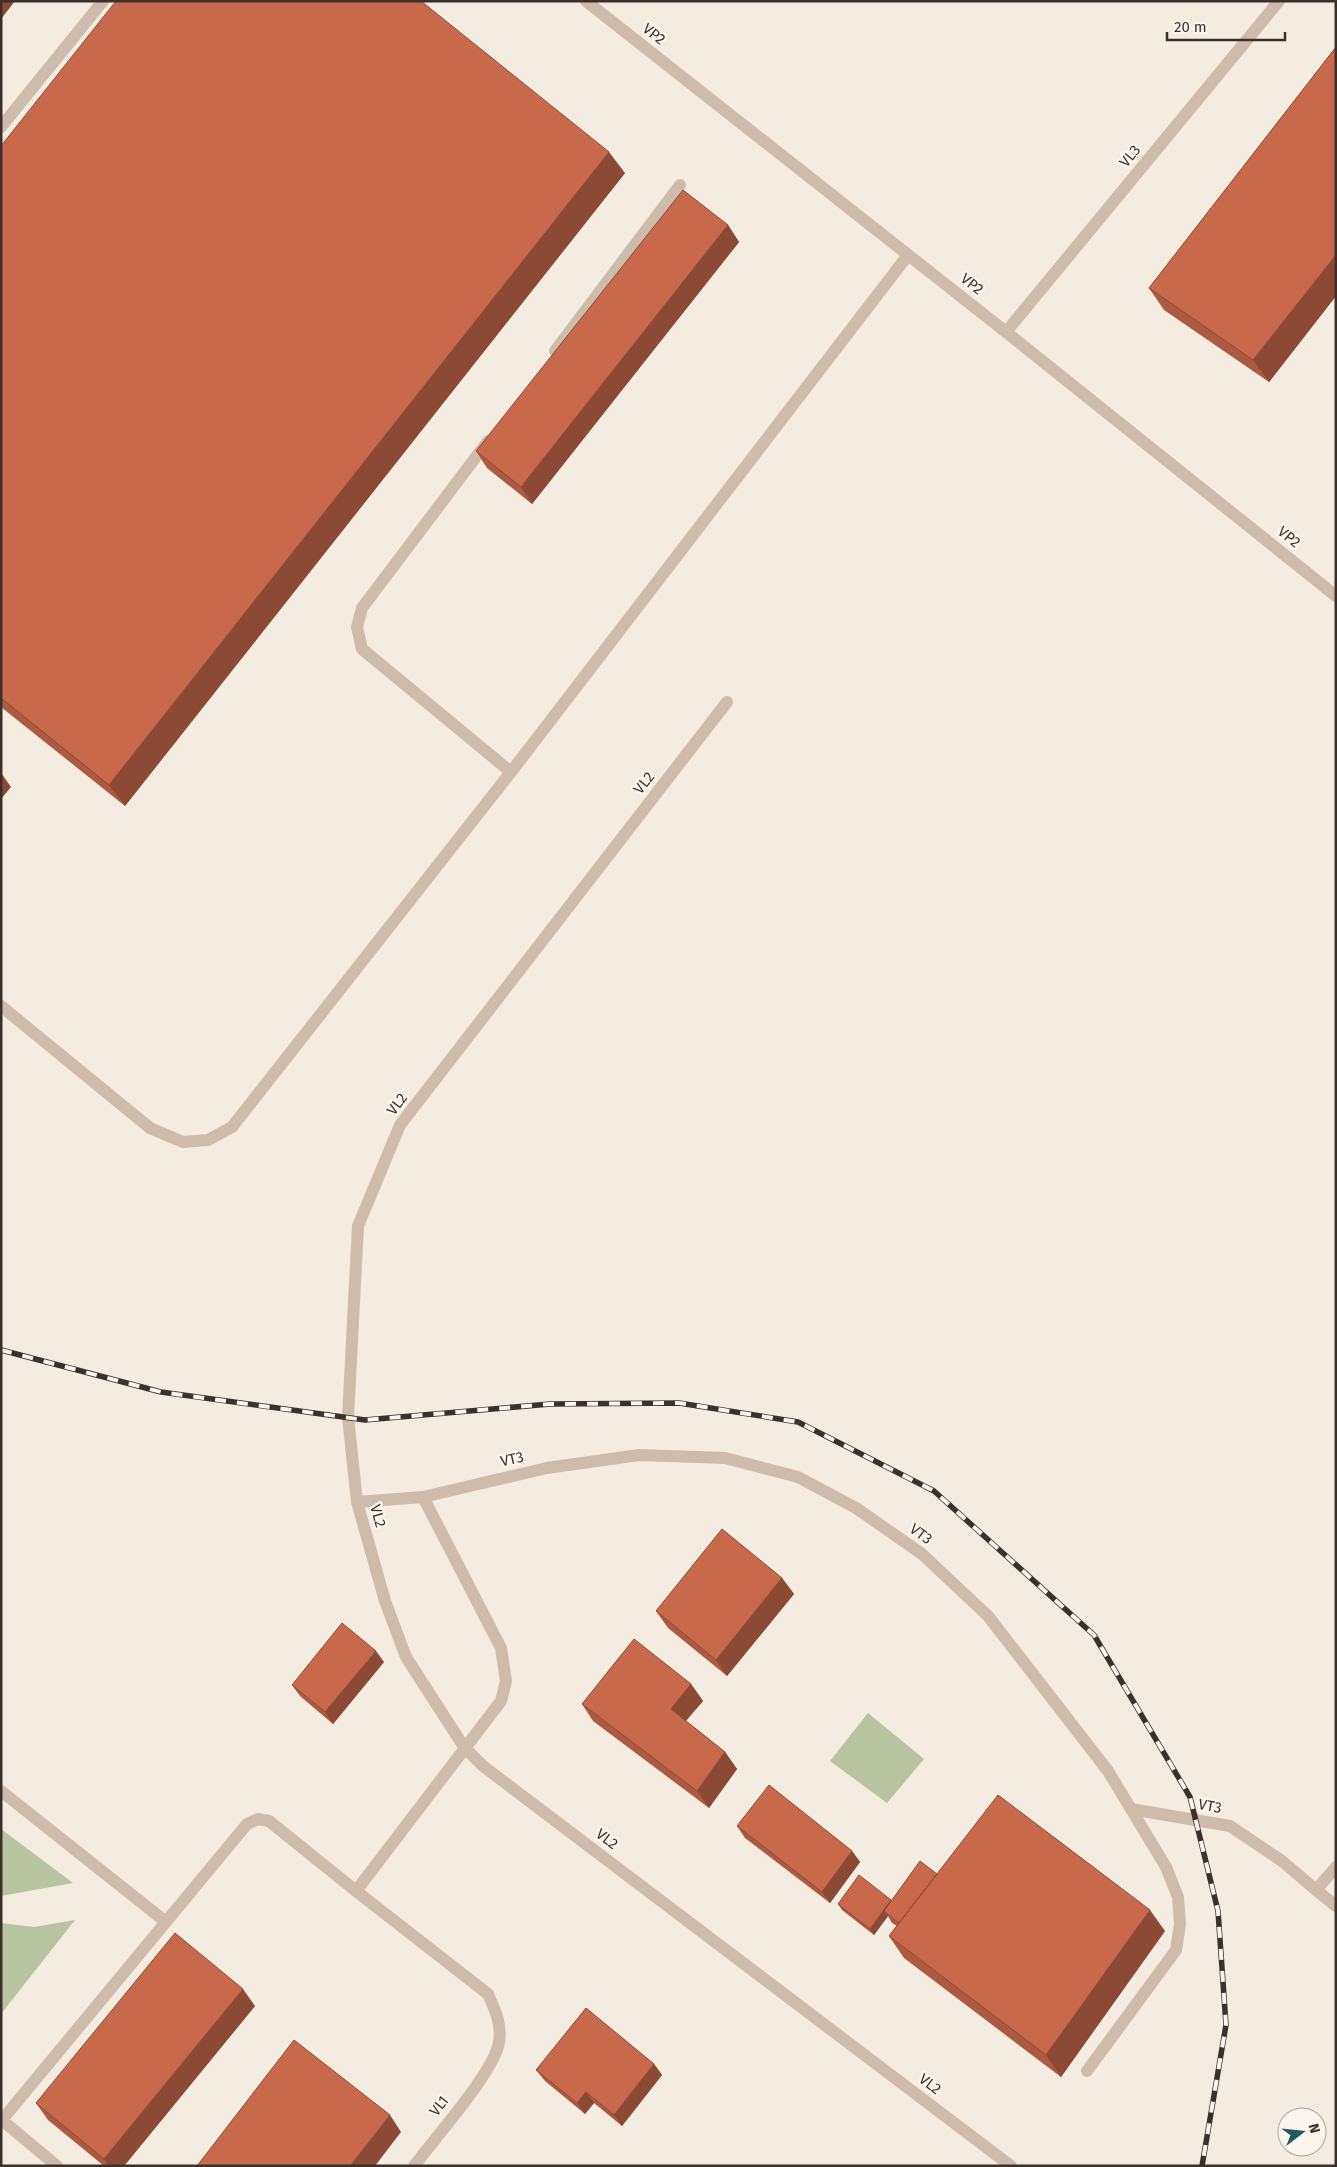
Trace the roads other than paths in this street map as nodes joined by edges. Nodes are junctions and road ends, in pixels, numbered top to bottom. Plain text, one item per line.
1 (103, 1) edge
2 (586, 1) edge
3 (1279, 1) edge
4 (1, 127) edge
5 (680, 185) dead end
6 (908, 255) junction
7 (1006, 332) junction
8 (548, 361) edge
9 (494, 432) edge
10 (1336, 596) edge
11 (726, 702) dead end
12 (511, 772) junction
13 (1, 1006) edge
14 (423, 1497) junction
15 (357, 1502) junction
16 (464, 1747) junction
17 (1, 1791) edge
18 (1131, 1809) junction
19 (1336, 1867) edge
20 (1316, 1890) junction
21 (356, 1891) junction
22 (1336, 1906) edge
23 (166, 1922) junction
24 (1087, 2071) dead end
25 (2, 2120) edge
26 (57, 2166) edge
27 (414, 2166) edge
28 (1011, 2166) edge

1 - 4 lane
2 - 6 lane, VP2
3 - 7 lane, VL3
5 - 8 lane
6 - 7 lane, VP2
6 - 12 lane
7 - 10 lane, VP2
9 - 12 lane
11 - 15 lane, VL2
12 - 13 lane
14 - 15 lane, VT3
14 - 16 lane
14 - 18 lane, VT3
15 - 16 lane, VL2
16 - 21 lane
16 - 28 lane, VL2
17 - 23 lane
18 - 20 lane, VT3
18 - 24 lane
19 - 20 lane
20 - 22 lane, VT3
21 - 23 lane, VL1
21 - 27 lane, VL1
23 - 25 lane, VL1
25 - 26 lane

